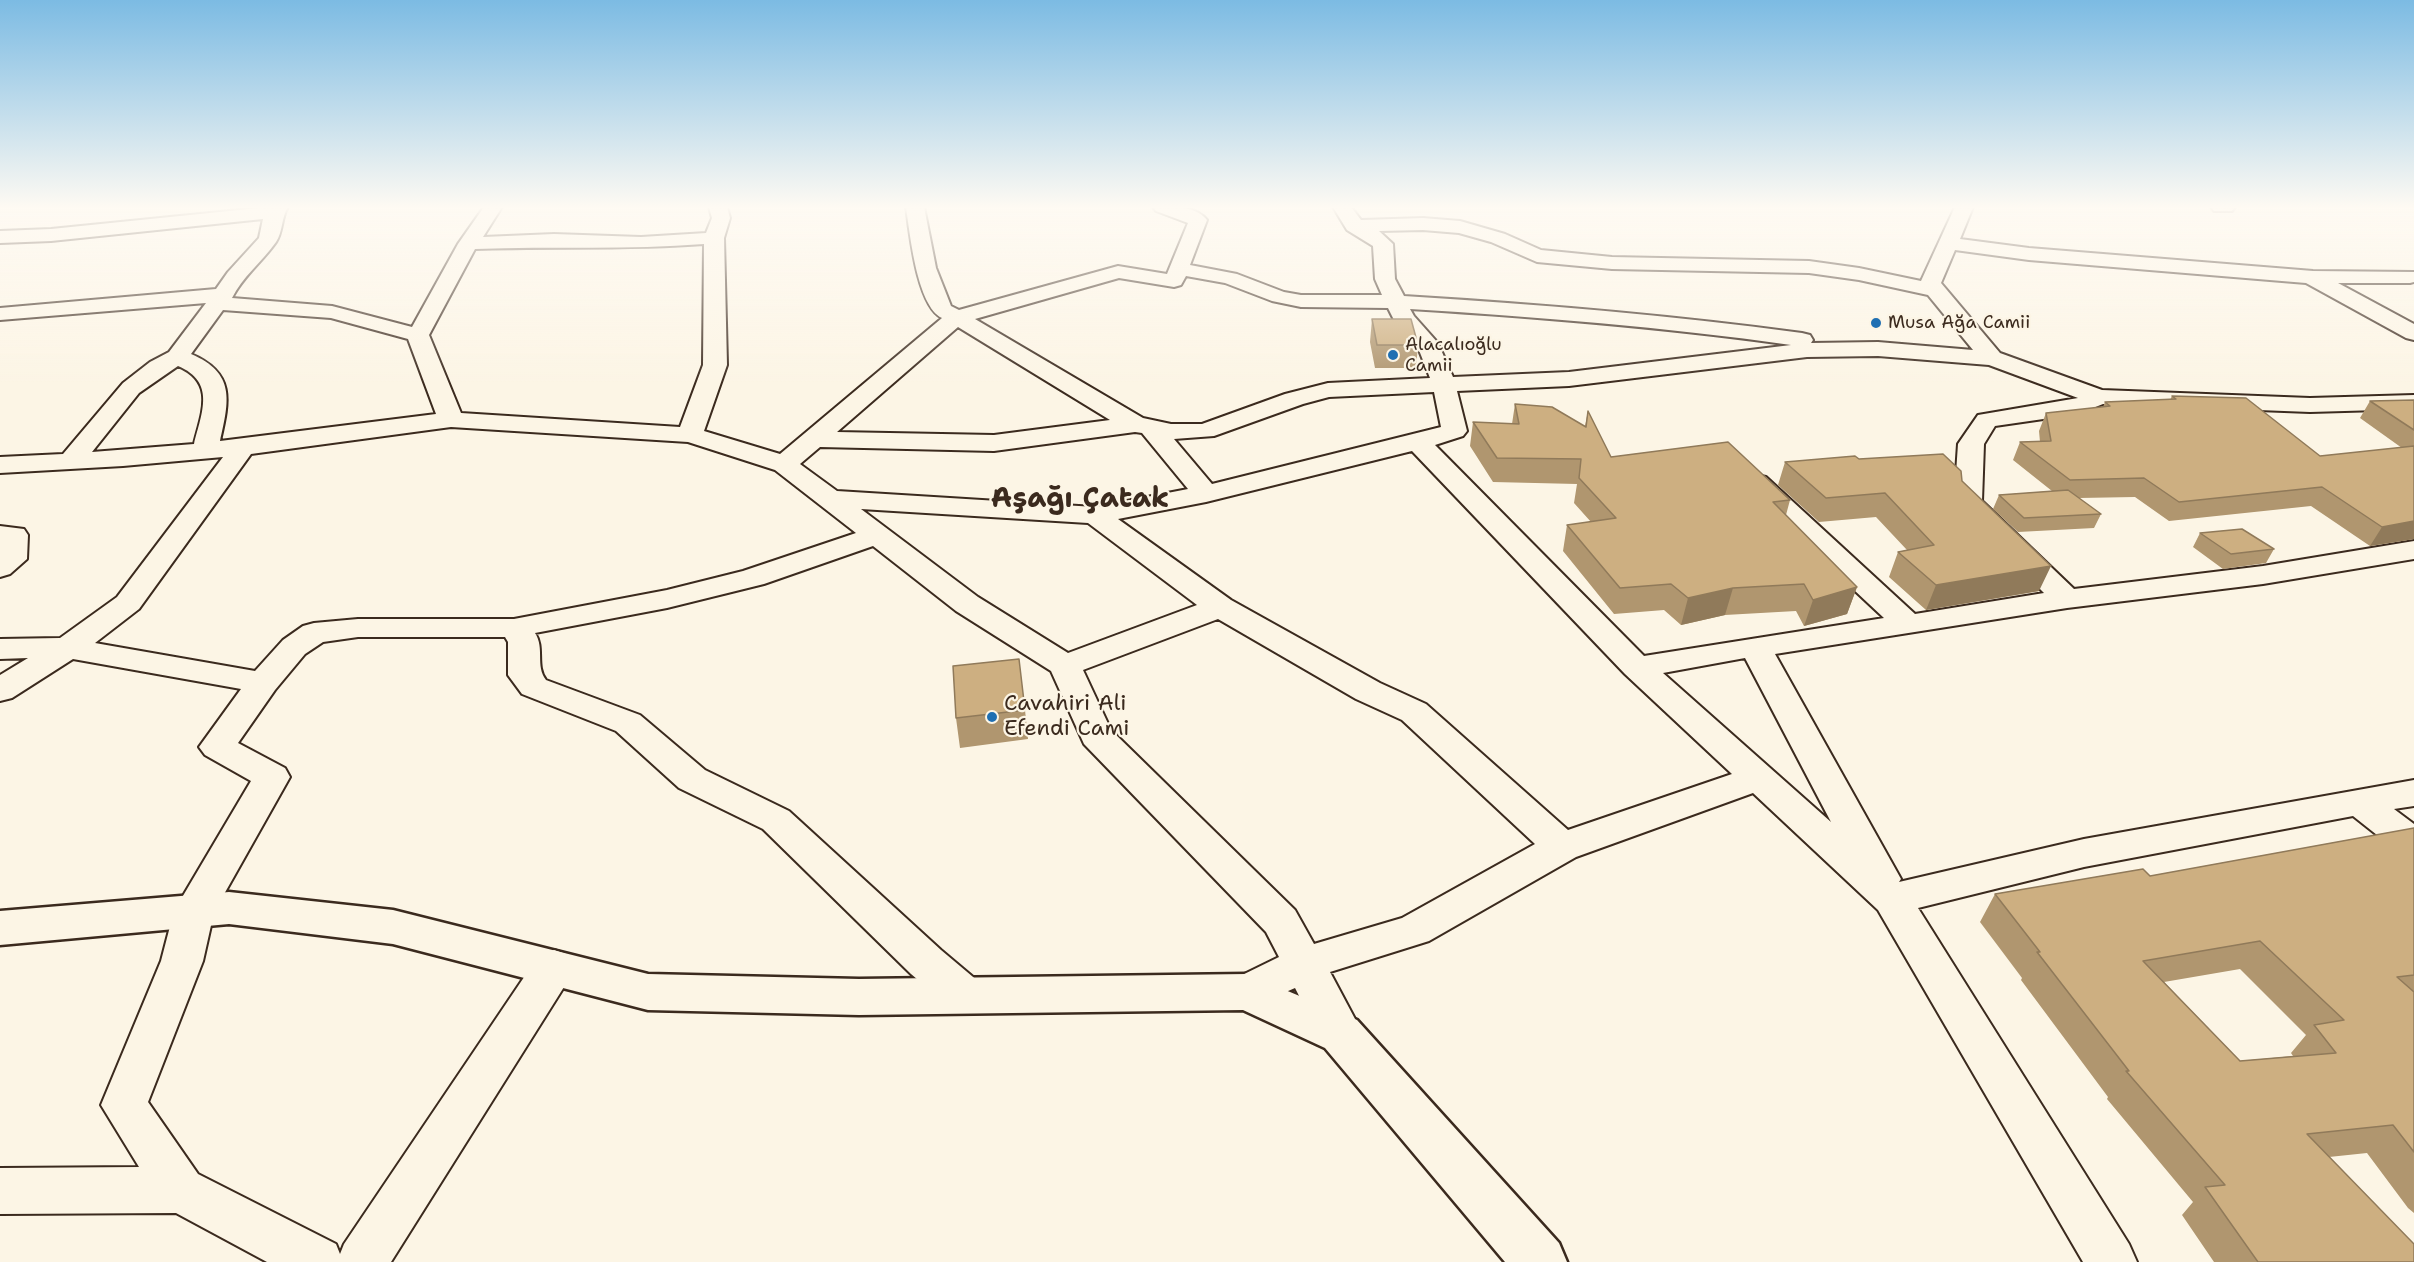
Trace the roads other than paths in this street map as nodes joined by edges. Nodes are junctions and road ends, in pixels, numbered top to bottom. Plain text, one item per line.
1 (244, 266) edge
2 (456, 266) edge
3 (714, 266) edge
4 (926, 266) edge
5 (1180, 266) edge
6 (1384, 266) edge
7 (1754, 266) edge
8 (1938, 266) edge
9 (2175, 266) edge
10 (1179, 269) junction
11 (2311, 277) junction
12 (2410, 277) dead end
13 (1935, 290) junction
14 (220, 299) junction
15 (1397, 302) junction
16 (0, 314) edge
17 (957, 317) junction
18 (2414, 333) edge
19 (418, 335) junction
20 (1847, 349) junction
21 (177, 357) junction
22 (1992, 358) junction
23 (1444, 384) junction
24 (2099, 397) junction
25 (2414, 402) edge
26 (451, 420) junction
27 (1143, 426) junction
28 (690, 435) junction
29 (814, 439) junction
30 (1418, 442) junction
31 (243, 447) junction
32 (204, 451) junction
33 (70, 461) junction
34 (1734, 462) edge
35 (784, 464) junction
36 (0, 465) edge
37 (1206, 494) junction
38 (829, 499) junction
39 (1095, 515) junction
40 (0, 534) edge
41 (877, 535) junction
42 (2414, 550) edge
43 (0, 568) edge
44 (2067, 599) junction
45 (1220, 607) junction
46 (1908, 624) junction
47 (514, 628) junction
48 (1755, 646) junction
49 (68, 648) junction
50 (0, 650) edge
51 (1065, 664) junction
52 (1636, 667) junction
53 (262, 683) junction
54 (0, 690) edge
55 (1759, 778) junction
56 (2414, 793) edge
57 (2360, 802) junction
58 (2414, 844) edge
59 (1562, 847) junction
60 (1892, 899) junction
61 (194, 911) junction
62 (0, 928) edge
63 (1304, 964) junction
64 (554, 967) junction
65 (1247, 992) junction
66 (964, 994) junction
67 (1341, 1035) junction
68 (181, 1190) junction
69 (0, 1191) edge
70 (318, 1262) edge
71 (362, 1262) edge
72 (1540, 1262) edge
73 (2111, 1262) edge

1 - 14 street
2 - 19 street
3 - 28 street
4 - 17 street
5 - 10 street
6 - 15 street
7 - 13 street
8 - 13 street
9 - 11 street
10 - 15 street
10 - 17 street
11 - 12 street
11 - 18 street
13 - 22 street
14 - 16 street
14 - 19 street
14 - 21 street
15 - 20 street
15 - 23 street
17 - 27 street
17 - 29 street
19 - 26 street
20 - 22 street
20 - 23 street
21 - 32 street
21 - 33 street
22 - 24 street
23 - 27 street
23 - 30 street
24 - 25 street
24 - 44 street
26 - 28 street
26 - 31 street
27 - 29 street
27 - 37 street
28 - 35 street
29 - 35 street
30 - 37 street
30 - 52 street
31 - 32 street
31 - 49 street
32 - 33 street
33 - 36 street
34 - 46 street
35 - 38 street
37 - 39 street
38 - 39 street
38 - 41 street
39 - 45 street
40 - 43 street
41 - 47 street
41 - 51 street
42 - 44 street
44 - 46 street
45 - 51 street
45 - 59 street
46 - 48 street
47 - 53 street
47 - 66 street
48 - 52 street
48 - 60 street
49 - 50 street
49 - 53 street
49 - 54 street
51 - 63 street
52 - 55 street
53 - 61 street
55 - 59 street
55 - 60 street
56 - 57 street
57 - 58 street
57 - 60 street
59 - 63 street
60 - 73 street
61 - 62 street
61 - 64 street
61 - 68 street
63 - 65 street
63 - 67 street
64 - 66 street
64 - 71 street
65 - 66 street
65 - 67 street
67 - 72 street
68 - 69 street
68 - 70 street

